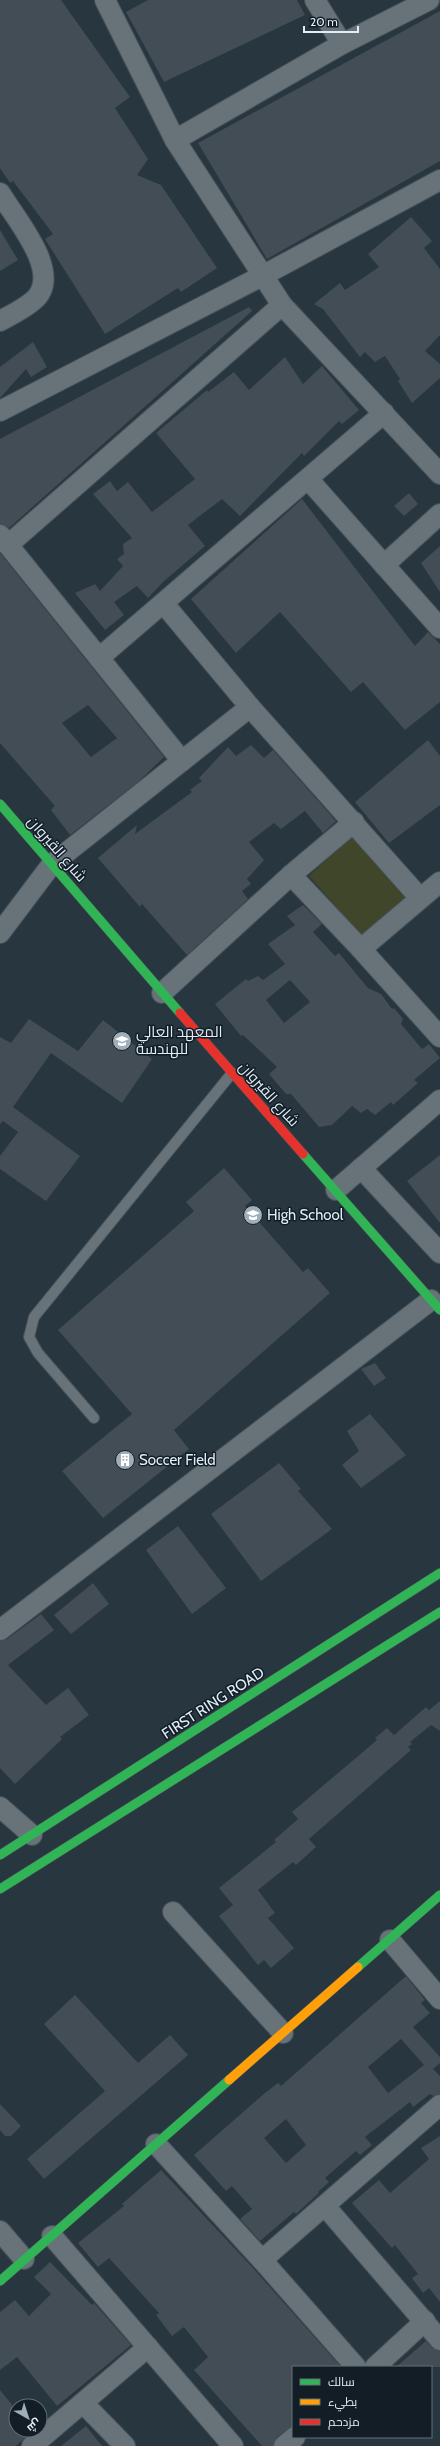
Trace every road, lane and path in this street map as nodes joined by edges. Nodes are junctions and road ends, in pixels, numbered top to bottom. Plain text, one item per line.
1 (106, 0) edge
2 (315, 0) edge
3 (428, 0) edge
4 (342, 44) junction
5 (175, 140) junction
6 (440, 181) edge
7 (0, 193) edge
8 (262, 276) junction
9 (282, 306) junction
10 (0, 321) edge
11 (0, 411) edge
12 (384, 413) junction
13 (440, 474) edge
14 (308, 479) junction
15 (440, 514) edge
16 (4, 540) edge
17 (384, 565) junction
18 (164, 604) junction
19 (440, 628) edge
20 (99, 658) junction
21 (250, 707) junction
22 (182, 761) junction
23 (0, 804) edge
24 (354, 822) junction
25 (52, 864) junction
26 (291, 874) junction
27 (440, 882) edge
28 (420, 898) junction
29 (0, 933) edge
30 (361, 949) junction
31 (162, 993) junction
32 (440, 1038) edge
33 (232, 1073) junction
34 (440, 1100) edge
35 (361, 1168) junction
36 (336, 1190) junction
37 (440, 1253) edge
38 (435, 1305) edge
39 (94, 1418) dead end
40 (440, 1573) edge
41 (440, 1612) edge
42 (0, 1630) edge
43 (0, 1807) edge
44 (32, 1835) junction
45 (0, 1855) edge
46 (0, 1889) edge
47 (440, 1895) edge
48 (172, 1912) dead end
49 (390, 1940) junction
50 (440, 1999) edge
51 (283, 2033) junction
52 (439, 2108) edge
53 (156, 2144) junction
54 (325, 2206) junction
55 (0, 2231) edge
56 (52, 2236) junction
57 (24, 2259) junction
58 (262, 2260) junction
59 (0, 2281) edge
60 (425, 2322) junction
61 (440, 2340) edge
62 (148, 2347) junction
63 (355, 2366) edge
64 (376, 2366) edge
65 (83, 2403) junction
66 (294, 2438) edge
67 (32, 2446) edge
68 (125, 2446) edge
69 (233, 2446) edge
70 (284, 2446) edge

1 - 5 street
2 - 4 street
3 - 4 street
4 - 5 street
5 - 8 street
6 - 8 street
7 - 10 street
8 - 9 street
8 - 11 street
9 - 12 street
9 - 16 street
12 - 13 street
12 - 14 street
14 - 17 street
14 - 18 street
15 - 17 street
16 - 20 street
17 - 19 street
18 - 20 street
18 - 21 street
20 - 22 street
21 - 22 street
21 - 24 street
22 - 25 street
23 - 25 main road, شارع القيروان
24 - 26 street
24 - 28 street
25 - 29 street
25 - 31 main road, شارع القيروان
26 - 30 street
26 - 31 street
27 - 28 street
28 - 30 street
30 - 32 street
31 - 33 main road, شارع القيروان
33 - 36 main road, شارع القيروان
33 - 39 lane
34 - 35 street
35 - 36 street
35 - 37 street
36 - 38 main road, شارع القيروان
38 - 42 street
40 - 44 main road, FIRST RING ROAD
41 - 46 main road
43 - 44 street
44 - 45 main road, FIRST RING ROAD
47 - 49 main road
48 - 51 street
49 - 50 street
49 - 51 main road
51 - 53 main road
52 - 54 street
53 - 56 main road
53 - 58 street
54 - 58 street
54 - 60 street
55 - 57 street
56 - 57 main road
56 - 62 street
57 - 59 main road
58 - 63 street
60 - 61 street
60 - 64 street
62 - 65 street
62 - 69 street
65 - 67 street
65 - 68 street
66 - 70 street

